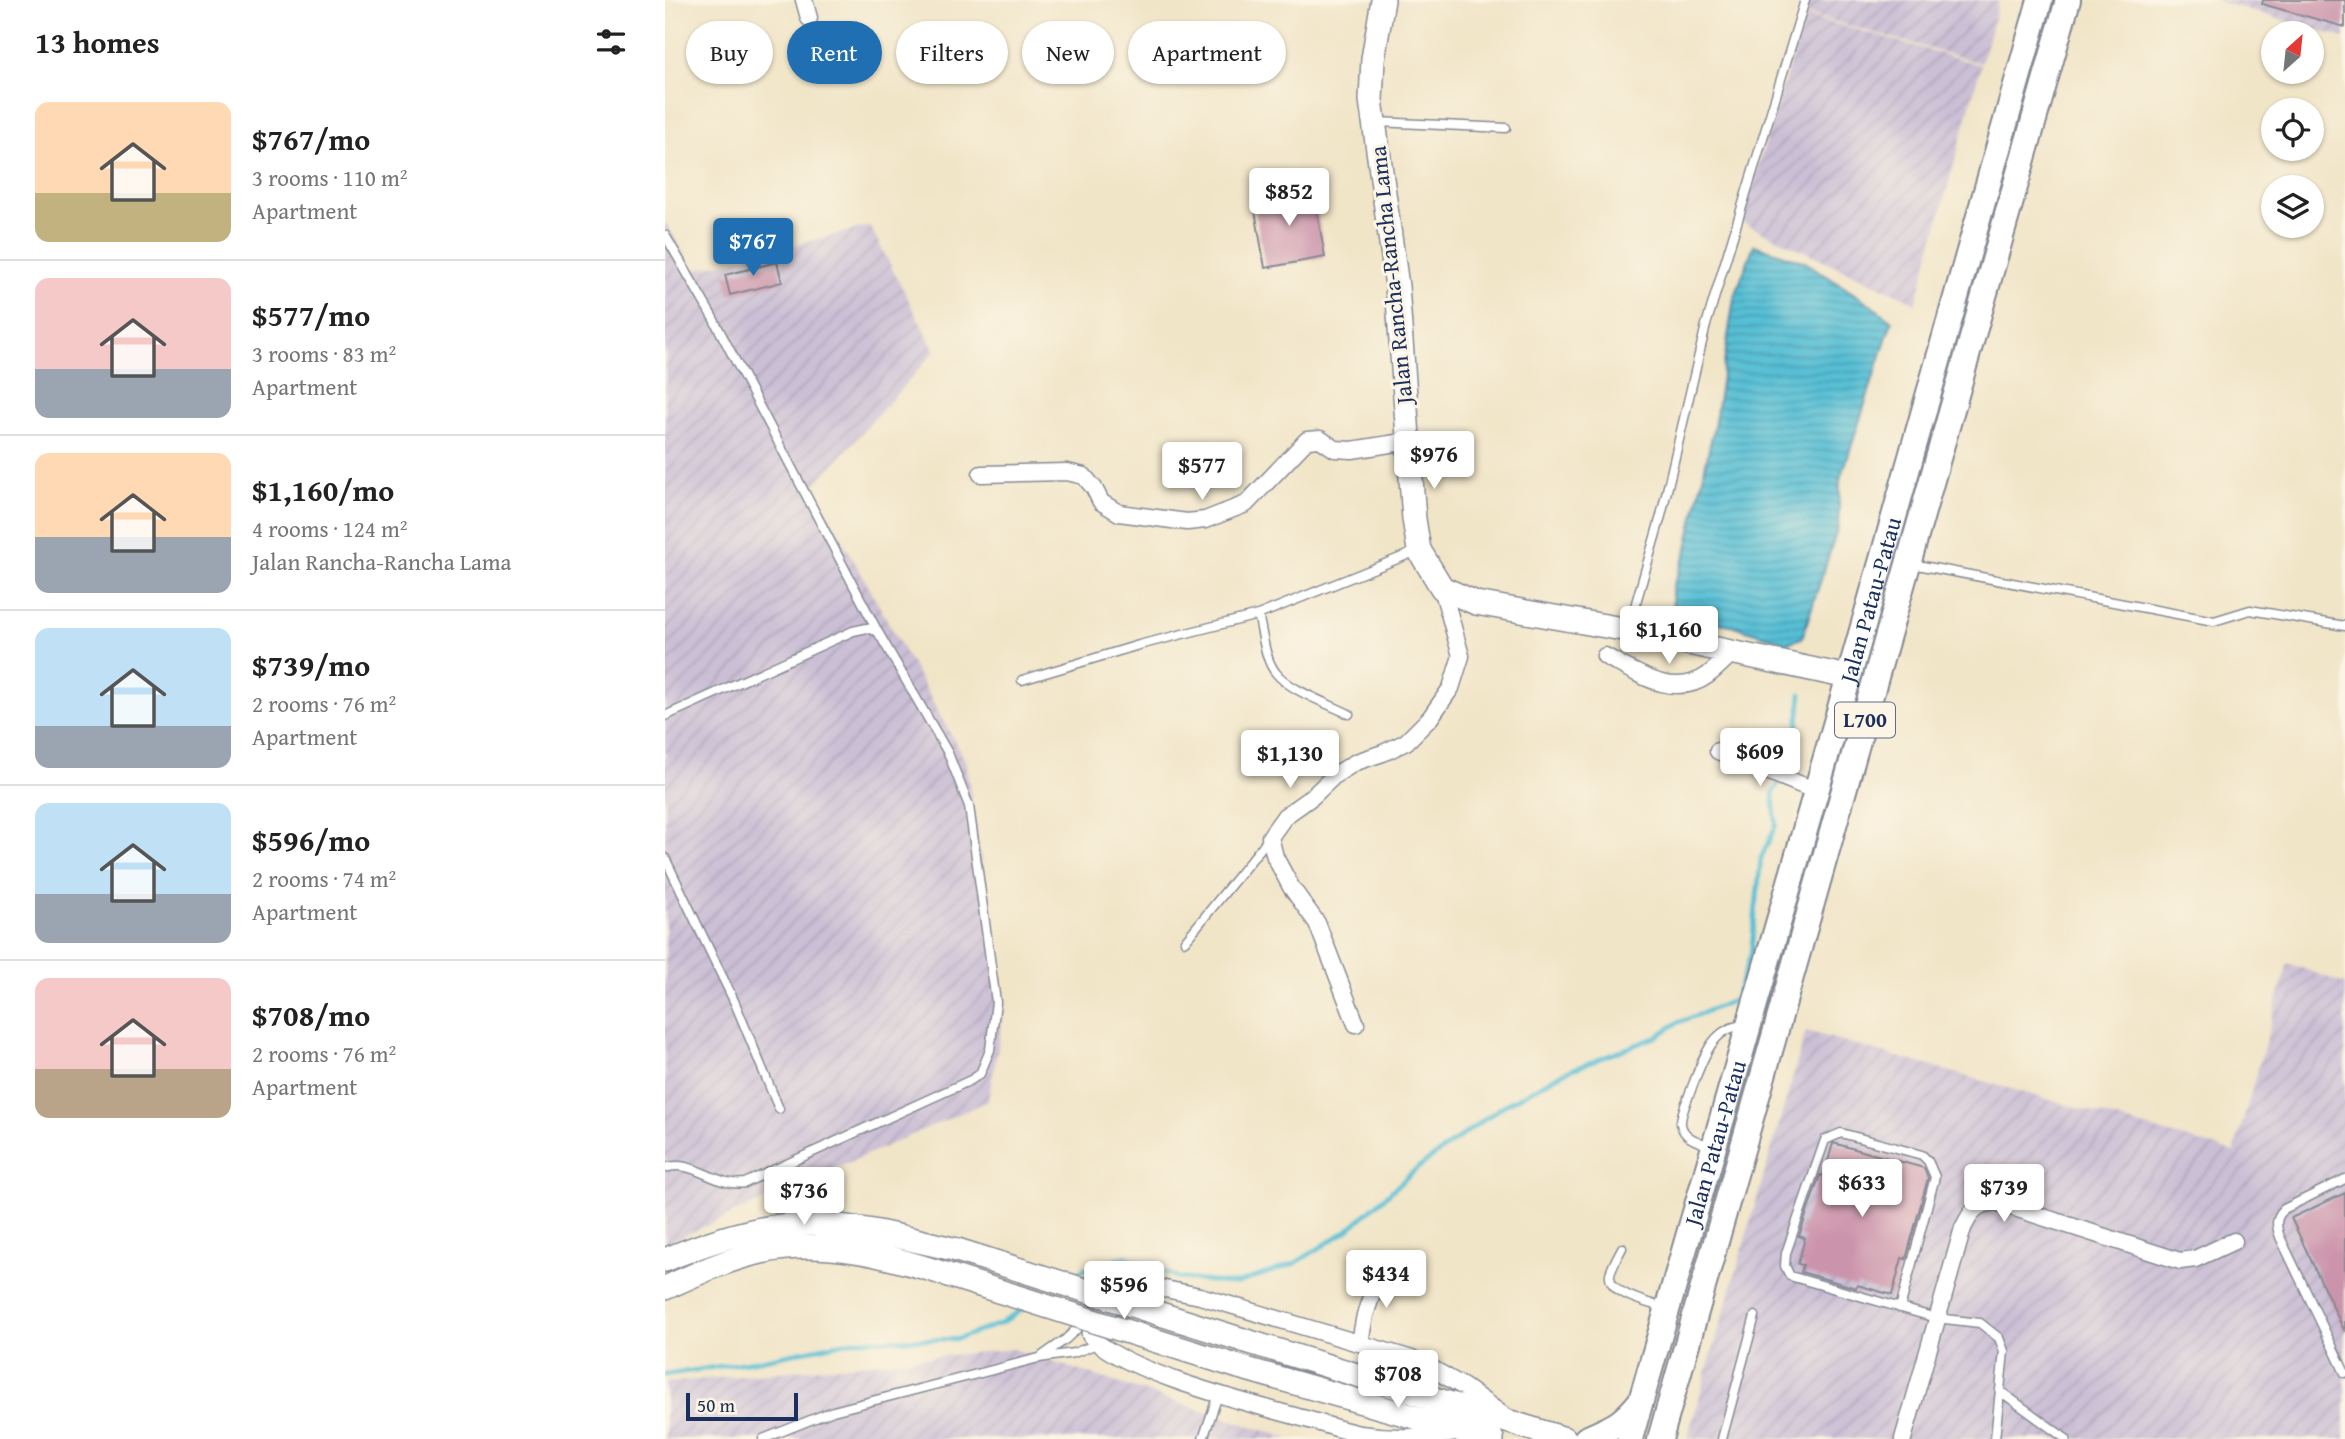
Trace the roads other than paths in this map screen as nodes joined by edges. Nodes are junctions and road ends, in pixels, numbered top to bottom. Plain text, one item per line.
1 (804, 0) edge
2 (1383, 0) edge
3 (1805, 0) edge
4 (2040, 0) edge
5 (2068, 0) edge
6 (809, 18) dead end
7 (1374, 122) junction
8 (1506, 128) dead end
9 (665, 235) edge
10 (1409, 441) junction
11 (981, 474) dead end
12 (1419, 550) junction
13 (1909, 564) junction
14 (1442, 588) junction
15 (1258, 615) junction
16 (2345, 626) edge
17 (1628, 630) junction
18 (878, 632) junction
19 (1733, 652) junction
20 (1605, 656) dead end
21 (1849, 677) junction
22 (1022, 680) dead end
23 (1349, 714) dead end
24 (665, 716) edge
25 (1718, 751) dead end
26 (1816, 791) junction
27 (1270, 837) junction
28 (665, 858) edge
29 (1185, 941) dead end
30 (1356, 1024) dead end
31 (1748, 1025) junction
32 (779, 1109) dead end
33 (1713, 1147) junction
34 (665, 1168) edge
35 (2345, 1179) edge
36 (2234, 1241) dead end
37 (1622, 1248) dead end
38 (665, 1260) edge
39 (1380, 1270) dead end
40 (665, 1288) edge
41 (1900, 1308) junction
42 (1667, 1309) junction
43 (1755, 1316) dead end
44 (1089, 1317) junction
45 (1936, 1318) junction
46 (1360, 1342) junction
47 (1097, 1343) junction
48 (1039, 1358) junction
49 (2345, 1373) edge
50 (2000, 1391) junction
51 (1218, 1395) junction
52 (1640, 1402) junction
53 (1514, 1422) junction
54 (1468, 1432) junction
55 (1638, 1437) edge
56 (763, 1439) edge
57 (1203, 1439) edge
58 (1492, 1439) edge
59 (1565, 1439) edge
60 (1586, 1439) edge
61 (1660, 1439) edge
62 (1722, 1439) edge
63 (1903, 1439) edge
64 (1996, 1439) edge
65 (2066, 1439) edge

1 - 6 street
2 - 7 street, Jalan Rancha-Rancha Lama
3 - 17 lane
4 - 21 main road, Jalan Patau-Patau / L700
5 - 13 main road, Jalan Patau-Patau / L700
7 - 8 lane
7 - 10 street, Jalan Rancha-Rancha Lama
9 - 18 lane
10 - 11 street
10 - 12 street, Jalan Rancha-Rancha Lama
12 - 14 street, Jalan Rancha-Rancha Lama
12 - 15 lane
13 - 16 lane
13 - 61 main road, Jalan Patau-Patau / L700
14 - 17 street
14 - 27 street
15 - 22 lane
15 - 23 lane
17 - 19 street
18 - 24 lane
18 - 34 lane
19 - 20 street
19 - 21 street
21 - 26 main road, Jalan Patau-Patau / L700
25 - 26 street
26 - 31 main road, Jalan Patau-Patau / L700
27 - 29 lane
27 - 30 street
28 - 32 lane
31 - 33 main road, Jalan Patau-Patau / L700
31 - 33 lane
33 - 42 main road, Jalan Patau-Patau / L700
35 - 49 lane
36 - 45 street
37 - 42 lane
38 - 53 street, bridge
39 - 46 street
40 - 54 street, bridge
41 - 41 lane
41 - 45 lane
42 - 52 main road, Jalan Patau-Patau / L700
43 - 62 lane
44 - 46 street
44 - 47 street
44 - 48 lane
45 - 50 lane
45 - 63 street
46 - 53 street
47 - 48 lane
47 - 51 street
48 - 56 lane
50 - 64 lane
50 - 65 lane
51 - 54 street
51 - 57 lane
52 - 55 main road, Jalan Patau-Patau / L700
52 - 60 main road
53 - 59 street
54 - 58 street

